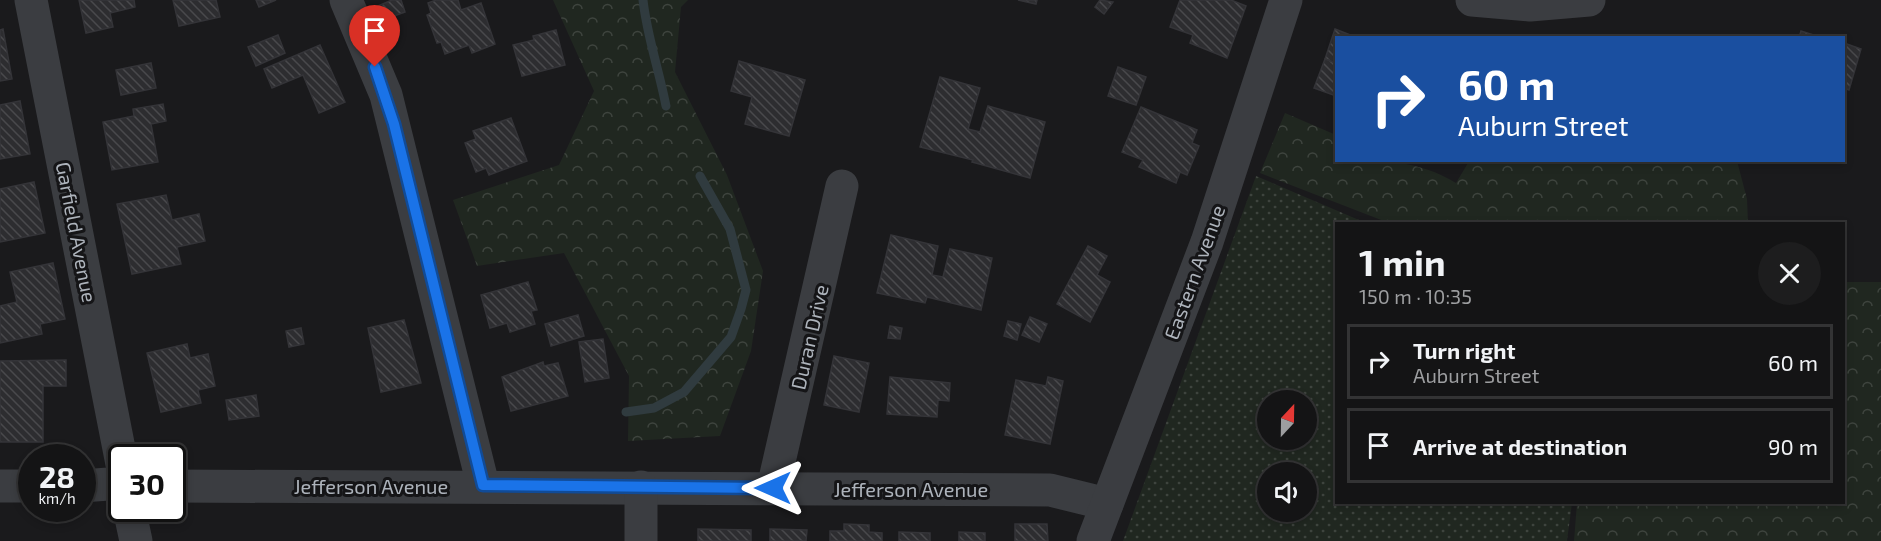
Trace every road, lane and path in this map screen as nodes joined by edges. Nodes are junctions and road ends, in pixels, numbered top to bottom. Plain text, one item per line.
1 (31, 0) edge
2 (346, 0) edge
3 (1286, 0) edge
4 (1472, 0) edge
5 (1589, 0) edge
6 (842, 186) dead end
7 (118, 444) edge
8 (483, 485) junction
9 (0, 486) edge
10 (18, 486) edge
11 (186, 486) edge
12 (641, 487) junction
13 (773, 488) junction
14 (1107, 504) junction
15 (132, 522) edge
16 (136, 541) edge
17 (641, 541) edge
18 (1093, 541) edge

1 - 7 street, Garfield Avenue
2 - 8 street
3 - 14 street, Eastern Avenue
4 - 5 street
6 - 13 street, Duran Drive
8 - 11 street, Jefferson Avenue
8 - 12 street, Jefferson Avenue
9 - 10 street
12 - 13 street, Jefferson Avenue
12 - 17 street
13 - 14 street, Jefferson Avenue
14 - 18 street, Eastern Avenue
15 - 16 street

